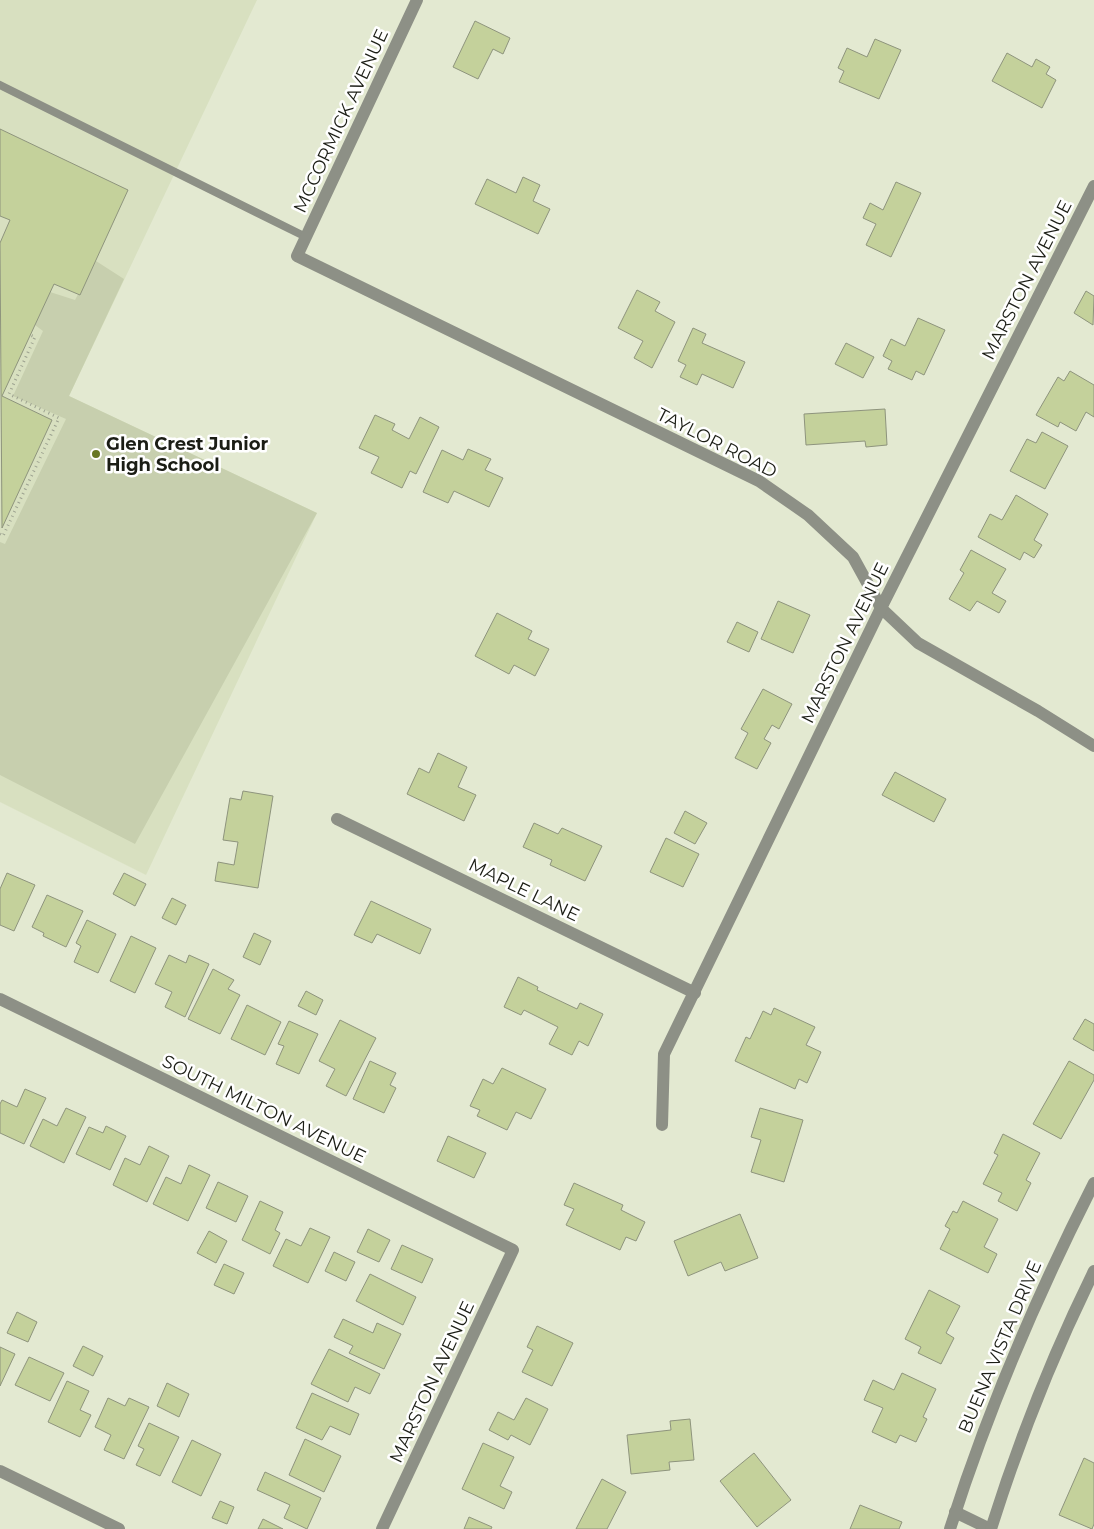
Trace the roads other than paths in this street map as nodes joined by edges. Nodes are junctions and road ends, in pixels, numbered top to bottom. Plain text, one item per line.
1 (417, 0) edge
2 (0, 85) edge
3 (1094, 186) edge
4 (1089, 206) edge
5 (306, 237) junction
6 (296, 256) joint
7 (881, 608) junction
8 (1094, 746) edge
9 (338, 819) dead end
10 (694, 993) junction
11 (0, 999) edge
12 (662, 1125) dead end
13 (1094, 1183) edge
14 (513, 1250) joint
15 (1094, 1271) edge
16 (0, 1471) edge
17 (955, 1512) junction
18 (120, 1529) edge
19 (382, 1529) edge
20 (950, 1529) edge
21 (990, 1529) edge

1 - 5 street, MCCORMICK AVENUE
2 - 5 lane
3 - 4 street, MARSTON AVENUE
4 - 7 street, MARSTON AVENUE
5 - 6 street, MCCORMICK AVENUE
6 - 7 street, TAYLOR ROAD
7 - 8 street, TAYLOR ROAD
7 - 10 street, MARSTON AVENUE
9 - 10 street, MAPLE LANE
10 - 12 street, MARSTON AVENUE
11 - 14 street, SOUTH MILTON AVENUE
13 - 17 street, BUENA VISTA DRIVE
14 - 19 street, MARSTON AVENUE
15 - 21 street
16 - 18 street
17 - 20 street, BUENA VISTA DRIVE
17 - 21 street

